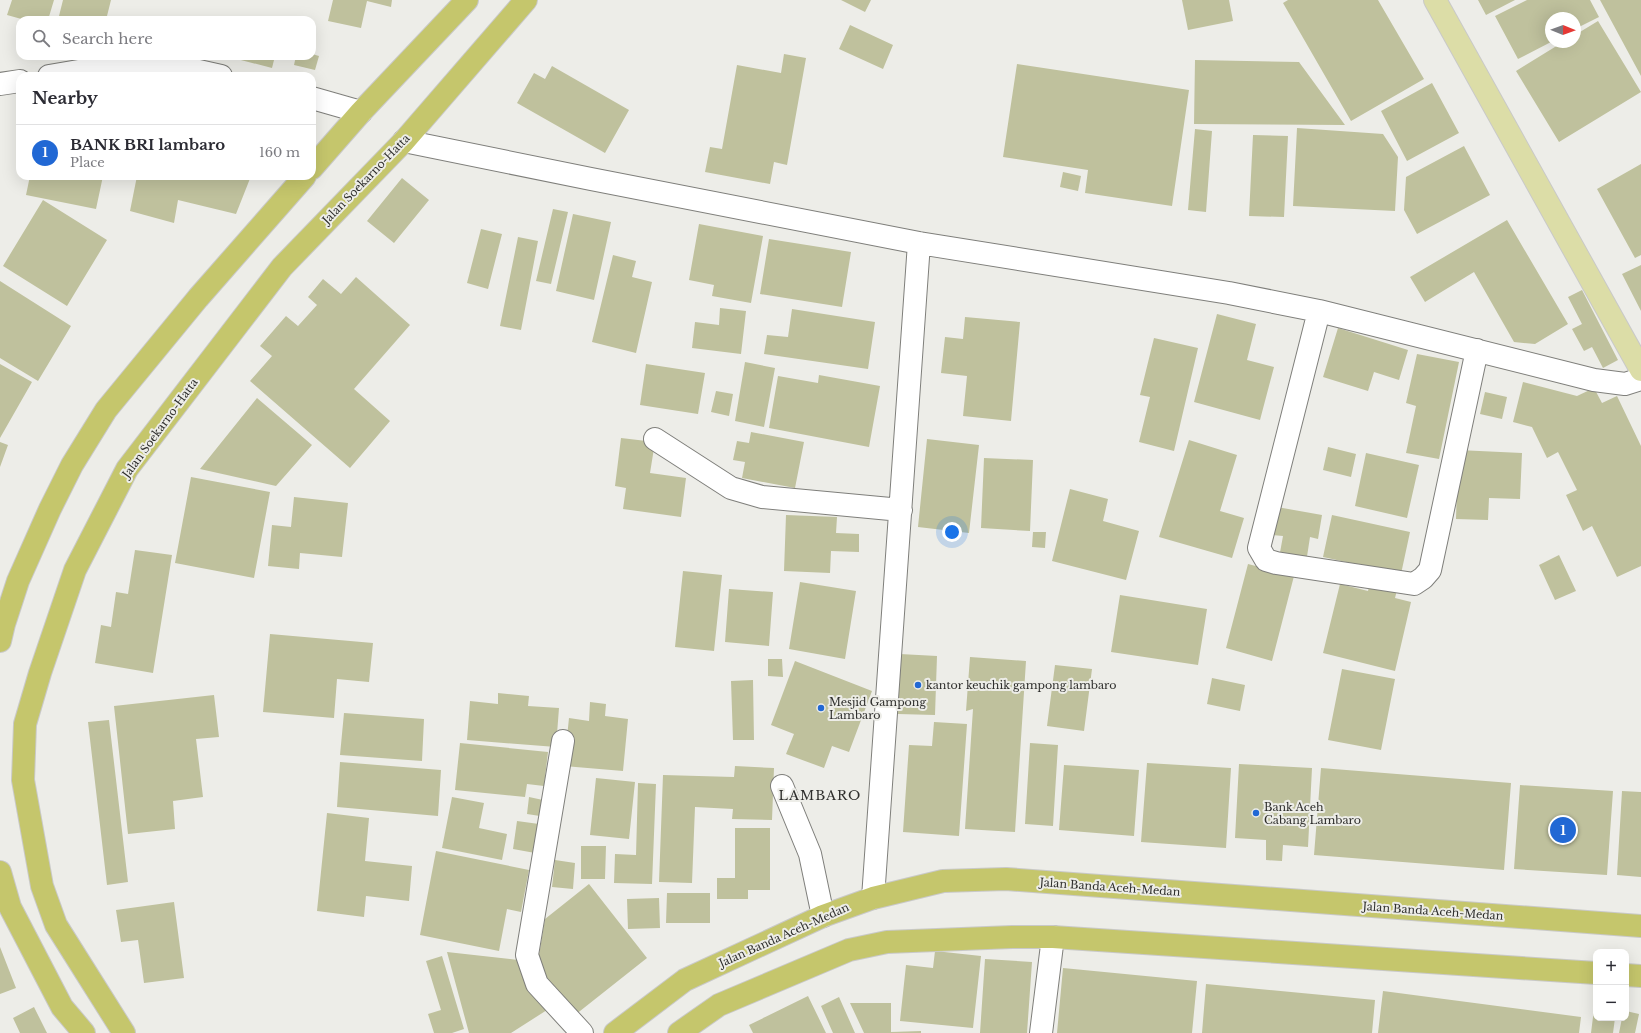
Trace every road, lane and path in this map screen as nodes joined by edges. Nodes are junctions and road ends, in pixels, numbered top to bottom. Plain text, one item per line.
1 (467, 0) edge
2 (526, 0) edge
3 (1435, 0) edge
4 (72, 72) edge
5 (201, 72) edge
6 (16, 82) edge
7 (0, 84) edge
8 (316, 99) edge
9 (361, 112) junction
10 (404, 141) junction
11 (316, 163) edge
12 (301, 180) edge
13 (919, 243) junction
14 (1319, 312) junction
15 (1477, 350) junction
16 (1641, 370) edge
17 (1641, 378) edge
18 (655, 439) dead end
19 (901, 510) junction
20 (0, 641) edge
21 (563, 741) dead end
22 (782, 786) dead end
23 (0, 872) edge
24 (873, 898) junction
25 (823, 916) junction
26 (1641, 926) edge
27 (1053, 937) junction
28 (1593, 973) edge
29 (1629, 975) edge
30 (1641, 976) edge
31 (84, 1033) edge
32 (124, 1033) edge
33 (582, 1033) edge
34 (615, 1033) edge
35 (679, 1033) edge
36 (1041, 1033) edge

1 - 9 highway
2 - 10 highway, Jalan Soekarno-Hatta
3 - 16 main road
4 - 5 street
6 - 7 street
8 - 9 street
9 - 11 highway
10 - 13 street
10 - 32 highway, Jalan Soekarno-Hatta
12 - 20 highway
13 - 14 street
13 - 19 street
14 - 15 street
14 - 15 street
15 - 17 street
18 - 19 street
19 - 24 street
21 - 33 street
22 - 25 street
23 - 31 highway
24 - 25 highway, Jalan Banda Aceh-Medan
24 - 26 highway, Jalan Banda Aceh-Medan
25 - 34 highway, Jalan Banda Aceh-Medan
27 - 28 highway
27 - 35 highway
27 - 36 street
29 - 30 highway

